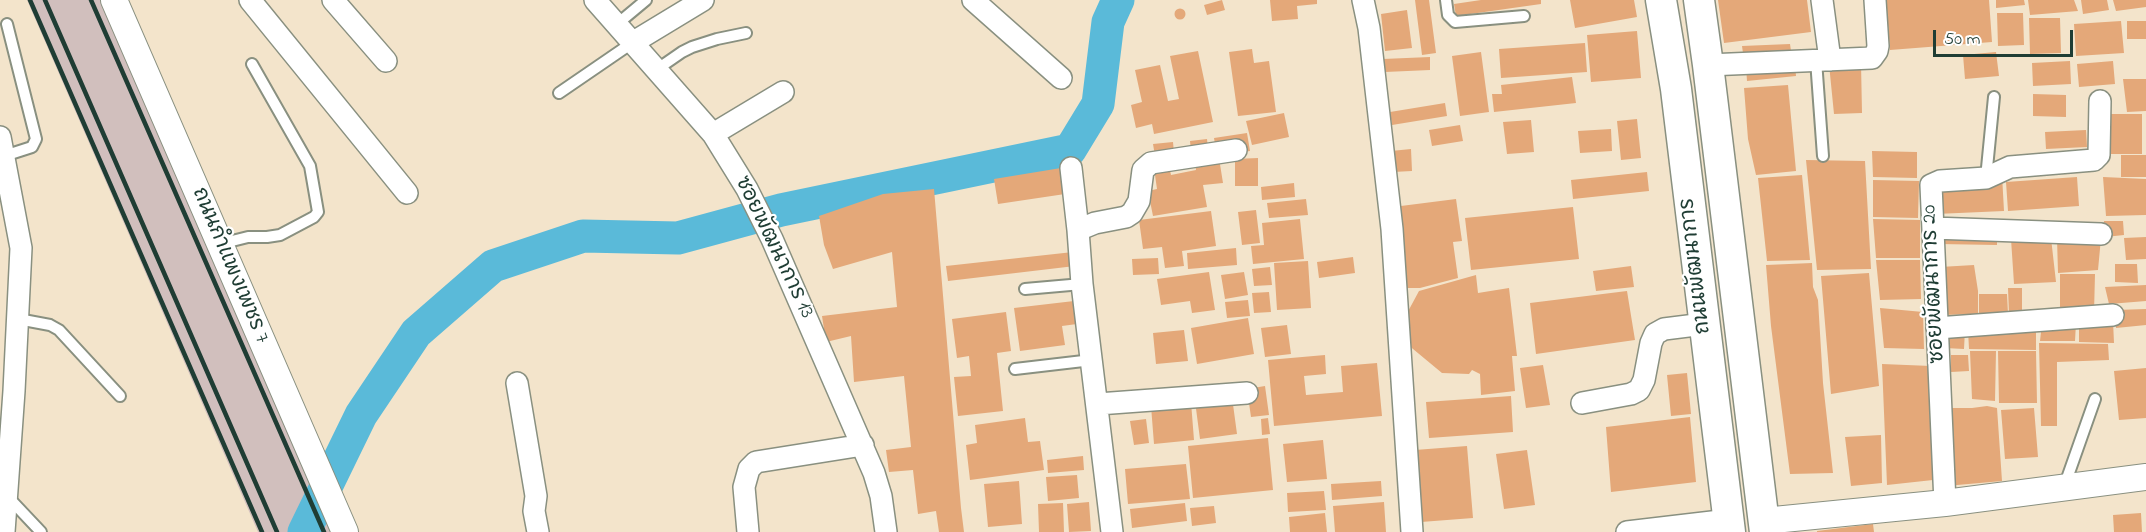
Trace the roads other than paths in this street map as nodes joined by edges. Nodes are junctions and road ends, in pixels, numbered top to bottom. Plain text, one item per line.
1 (114, 0) edge
2 (250, 0) edge
3 (333, 0) edge
4 (595, 0) edge
5 (646, 0) edge
6 (703, 0) edge
7 (974, 0) edge
8 (1363, 0) edge
9 (1446, 0) edge
10 (1661, 0) edge
11 (1698, 0) edge
12 (1822, 0) edge
13 (1875, 0) edge
14 (1524, 16) dead end
15 (7, 24) dead end
16 (616, 25) junction
17 (746, 33) dead end
18 (632, 43) junction
19 (1823, 60) junction
20 (386, 61) dead end
21 (252, 64) dead end
22 (1708, 64) junction
23 (656, 70) junction
24 (1061, 78) dead end
25 (783, 92) dead end
26 (559, 93) dead end
27 (1994, 97) dead end
28 (2100, 101) dead end
29 (713, 134) junction
30 (2, 146) edge
31 (1236, 150) dead end
32 (1823, 156) dead end
33 (1071, 168) dead end
34 (1986, 178) junction
35 (406, 193) dead end
36 (1933, 228) junction
37 (1078, 230) junction
38 (2101, 234) dead end
39 (220, 244) junction
40 (1082, 284) junction
41 (1025, 289) dead end
42 (2113, 315) dead end
43 (18, 319) junction
44 (1704, 324) junction
45 (1937, 328) junction
46 (1092, 360) junction
47 (1015, 369) dead end
48 (518, 383) dead end
49 (1247, 393) dead end
50 (120, 396) dead end
51 (2095, 399) dead end
52 (1582, 403) dead end
53 (1098, 404) junction
54 (863, 445) junction
55 (2146, 477) edge
56 (2064, 488) junction
57 (7, 495) junction
58 (1945, 503) junction
59 (1729, 526) edge
60 (1765, 526) edge
61 (4, 532) edge
62 (41, 532) edge
63 (345, 532) edge
64 (538, 532) edge
65 (748, 532) edge
66 (886, 532) edge
67 (1112, 532) edge
68 (1412, 532) edge
69 (1627, 532) edge

1 - 39 street, ถนนกำแพงเพชร 7
2 - 35 street
3 - 20 street
4 - 16 street, ซอยพัฒนาการ 13
5 - 16 lane
6 - 18 street
7 - 24 street
8 - 68 street
9 - 14 lane
10 - 44 main road, ถนนพัฒนาการ
11 - 22 main road, ถนนพัฒนาการ
12 - 19 street
13 - 19 street
15 - 30 lane
16 - 18 street, ซอยพัฒนาการ 13
17 - 23 lane
18 - 23 street, ซอยพัฒนาการ 13
18 - 26 lane
19 - 22 street
19 - 32 lane
21 - 39 lane
22 - 60 main road, ถนนพัฒนาการ
23 - 29 street, ซอยพัฒนาการ 13
25 - 29 street
27 - 34 lane
28 - 34 street, ซอยพัฒนาการ 20
29 - 54 street, ซอยพัฒนาการ 13
30 - 43 street
31 - 37 street
33 - 37 street
34 - 36 street, ซอยพัฒนาการ 20
36 - 38 street
36 - 45 street, ซอยพัฒนาการ 20
37 - 40 street
39 - 63 street, ถนนกำแพงเพชร 7
40 - 41 lane
40 - 46 street
42 - 45 street
43 - 50 lane
43 - 57 street
44 - 52 street
44 - 59 main road, ถนนพัฒนาการ
45 - 58 street, ซอยพัฒนาการ 20
46 - 47 lane
46 - 53 street
48 - 64 street
49 - 53 street
51 - 56 lane
53 - 67 street
54 - 65 street
54 - 66 street, ซอยพัฒนาการ 13
55 - 56 street
56 - 58 street
57 - 61 street
57 - 62 lane
58 - 60 street
59 - 69 street

